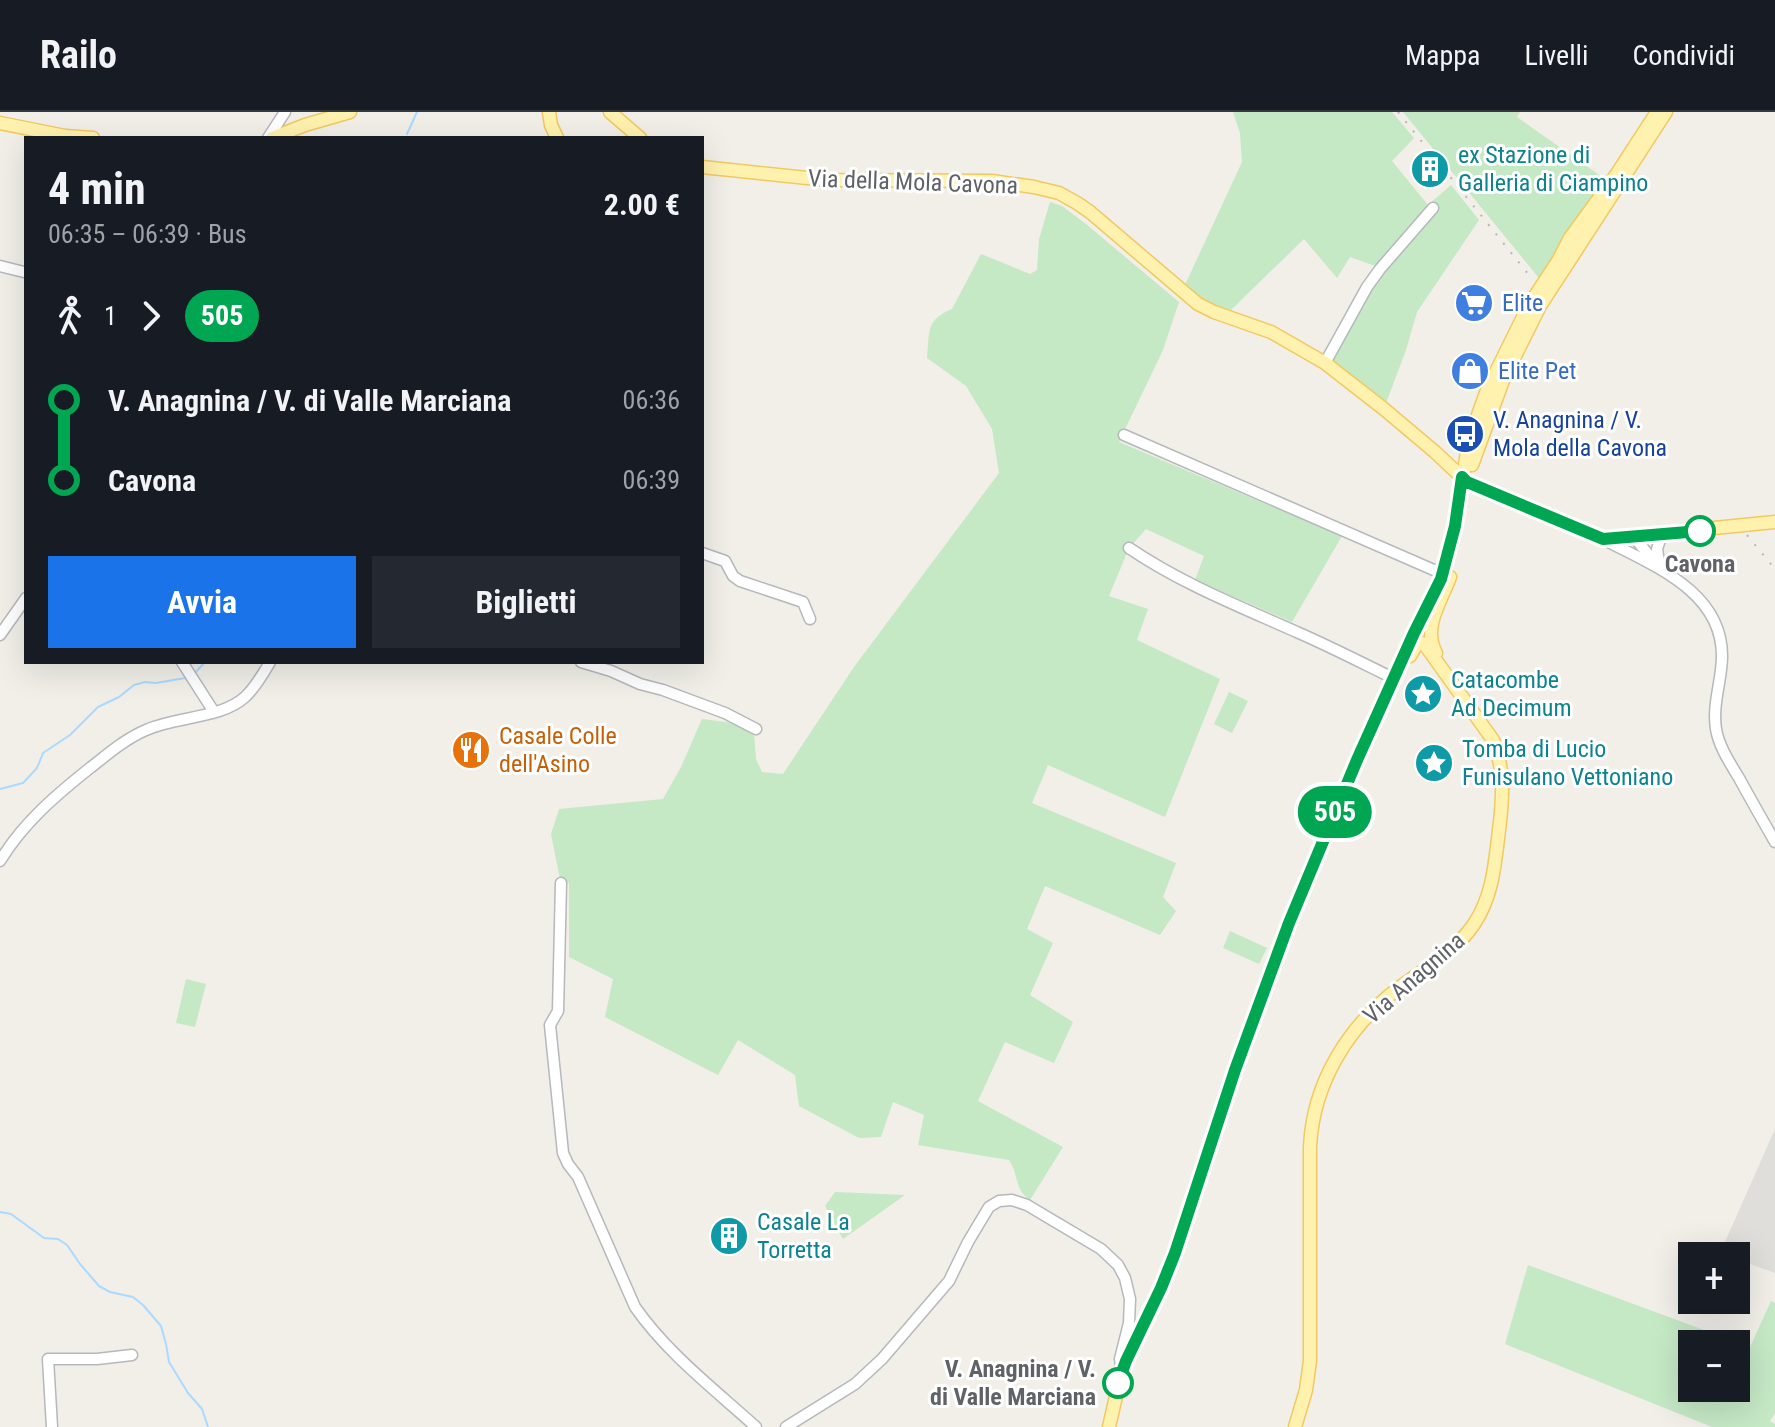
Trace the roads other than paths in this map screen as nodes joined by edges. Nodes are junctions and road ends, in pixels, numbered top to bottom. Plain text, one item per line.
1 (288, 112) edge
2 (350, 112) edge
3 (549, 112) edge
4 (610, 112) edge
5 (1657, 112) edge
6 (1666, 112) edge
7 (0, 123) edge
8 (294, 129) junction
9 (60, 136) edge
10 (271, 136) edge
11 (275, 136) edge
12 (556, 136) edge
13 (637, 136) edge
14 (704, 167) edge
15 (1433, 208) dead end
16 (0, 266) edge
17 (24, 272) edge
18 (1514, 346) junction
19 (1325, 363) junction
20 (1124, 435) dead end
21 (1465, 480) junction
22 (1775, 522) edge
23 (1662, 534) junction
24 (1603, 539) junction
25 (1636, 540) junction
26 (1129, 548) dead end
27 (1628, 552) junction
28 (704, 554) edge
29 (1661, 570) junction
30 (1443, 574) junction
31 (24, 601) edge
32 (810, 619) dead end
33 (0, 635) edge
34 (184, 664) edge
35 (269, 664) edge
36 (588, 664) edge
37 (1393, 678) junction
38 (1450, 680) junction
39 (1380, 708) junction
40 (214, 712) junction
41 (756, 729) dead end
42 (1775, 842) edge
43 (0, 861) edge
44 (561, 883) dead end
45 (132, 1355) dead end
46 (1122, 1370) junction
47 (52, 1427) edge
48 (756, 1427) edge
49 (786, 1427) edge
50 (1109, 1427) edge
51 (1295, 1427) edge

1 - 8 street
1 - 10 street
2 - 8 main road
3 - 12 main road
4 - 13 main road
5 - 18 main road, Via Anagnina
6 - 18 main road, Via Anagnina
7 - 9 main road
8 - 11 main road
14 - 19 main road, Via della Mola Cavona
15 - 19 street
16 - 17 street
18 - 21 main road, Via Anagnina
19 - 21 main road, Via della Mola Cavona
20 - 30 street
21 - 24 main road, Via della Mola Cavona
21 - 30 main road, Via Anagnina
21 - 38 main road, Via Anagnina
22 - 23 main road
23 - 25 main road
23 - 29 street
24 - 25 main road
24 - 27 street
25 - 27 street
25 - 29 street
26 - 37 street
27 - 29 street
28 - 32 street
29 - 42 street
30 - 37 main road, Via Anagnina
31 - 33 street
34 - 40 street
35 - 40 street
36 - 41 street
37 - 39 main road, Via Anagnina
38 - 39 main road, Via Anagnina
38 - 51 main road, Via Anagnina
39 - 46 main road, Via Anagnina
40 - 43 street
44 - 48 street
45 - 47 street
46 - 49 street
46 - 50 main road, Via Anagnina

